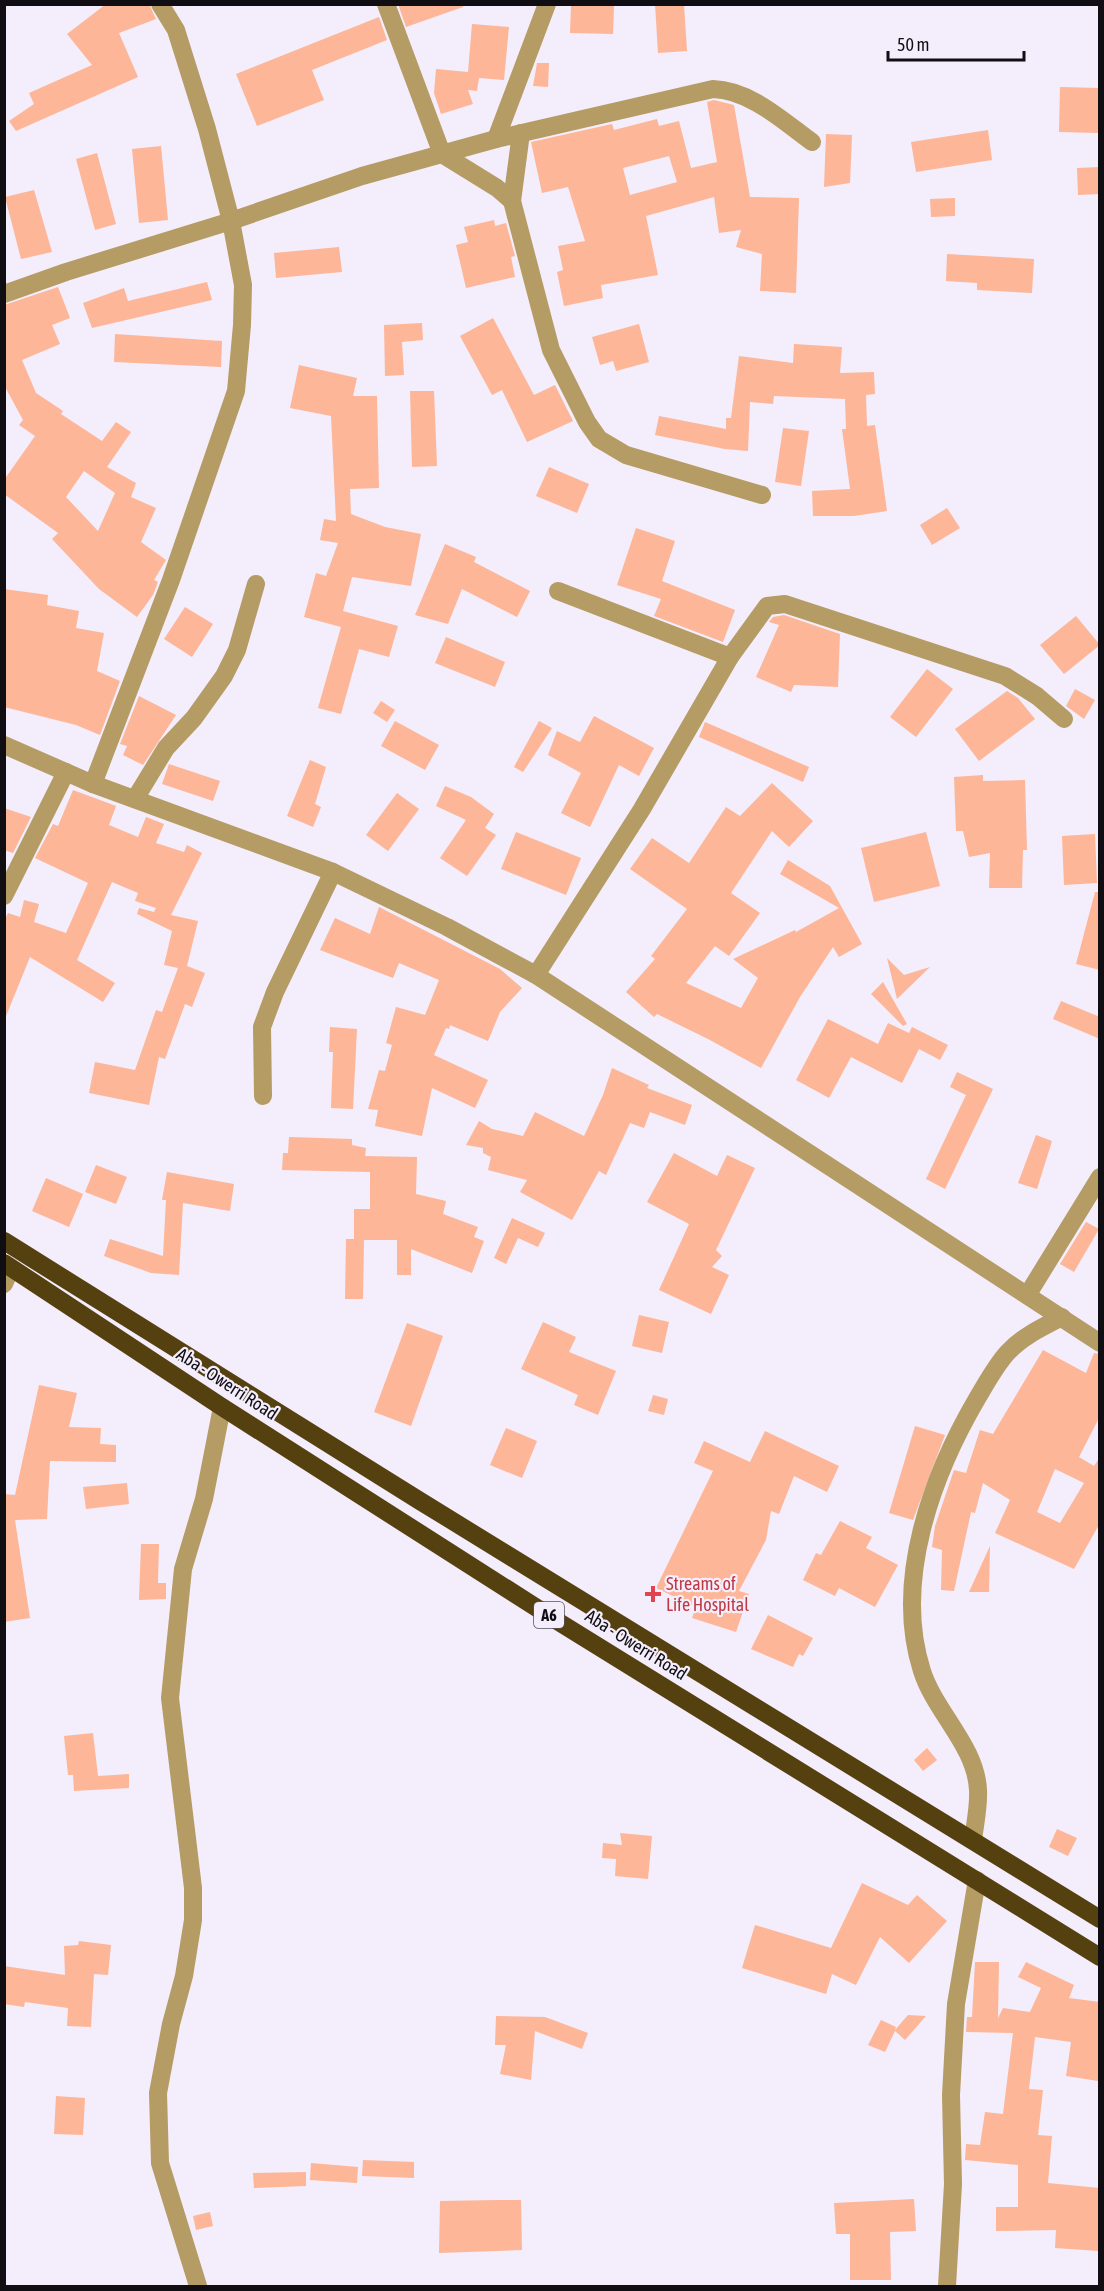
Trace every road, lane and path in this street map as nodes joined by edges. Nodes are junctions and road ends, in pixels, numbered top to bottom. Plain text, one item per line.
1 (160, 4) edge
2 (386, 4) edge
3 (547, 4) edge
4 (521, 133) junction
5 (495, 139) junction
6 (812, 142) dead end
7 (442, 154) junction
8 (512, 201) junction
9 (231, 221) junction
10 (4, 294) edge
11 (762, 495) dead end
12 (256, 584) dead end
13 (558, 591) dead end
14 (730, 657) junction
15 (1064, 719) dead end
16 (4, 744) edge
17 (66, 772) junction
18 (93, 784) junction
19 (135, 799) junction
20 (333, 872) junction
21 (4, 896) edge
22 (536, 975) junction
23 (264, 1096) dead end
24 (1100, 1178) edge
25 (4, 1240) edge
26 (7, 1271) edge
27 (1028, 1294) junction
28 (1062, 1317) junction
29 (1100, 1343) edge
30 (222, 1407) junction
31 (973, 1840) junction
32 (977, 1880) junction
33 (1100, 1919) edge
34 (1100, 1957) edge
35 (198, 2286) edge
36 (947, 2286) edge

1 - 9 street
2 - 7 street
3 - 5 street
4 - 5 street
4 - 6 street
4 - 8 street
5 - 7 street
7 - 8 street
7 - 9 street
8 - 11 street
9 - 10 street
9 - 18 street
12 - 19 street
13 - 14 street
14 - 15 street
14 - 22 street
16 - 17 street
17 - 18 street
17 - 21 street
18 - 19 street
19 - 20 street
20 - 22 street
20 - 23 street
22 - 27 street
24 - 27 street
25 - 31 highway, Aba - Owerri Road / A6
26 - 30 highway, Aba - Owerri Road / A6
27 - 28 street
28 - 29 street
28 - 31 street
30 - 32 highway, Aba - Owerri Road / A6
30 - 35 street
31 - 33 highway, Aba - Owerri Road / A6
32 - 34 highway, Aba - Owerri Road / A6
32 - 36 street

